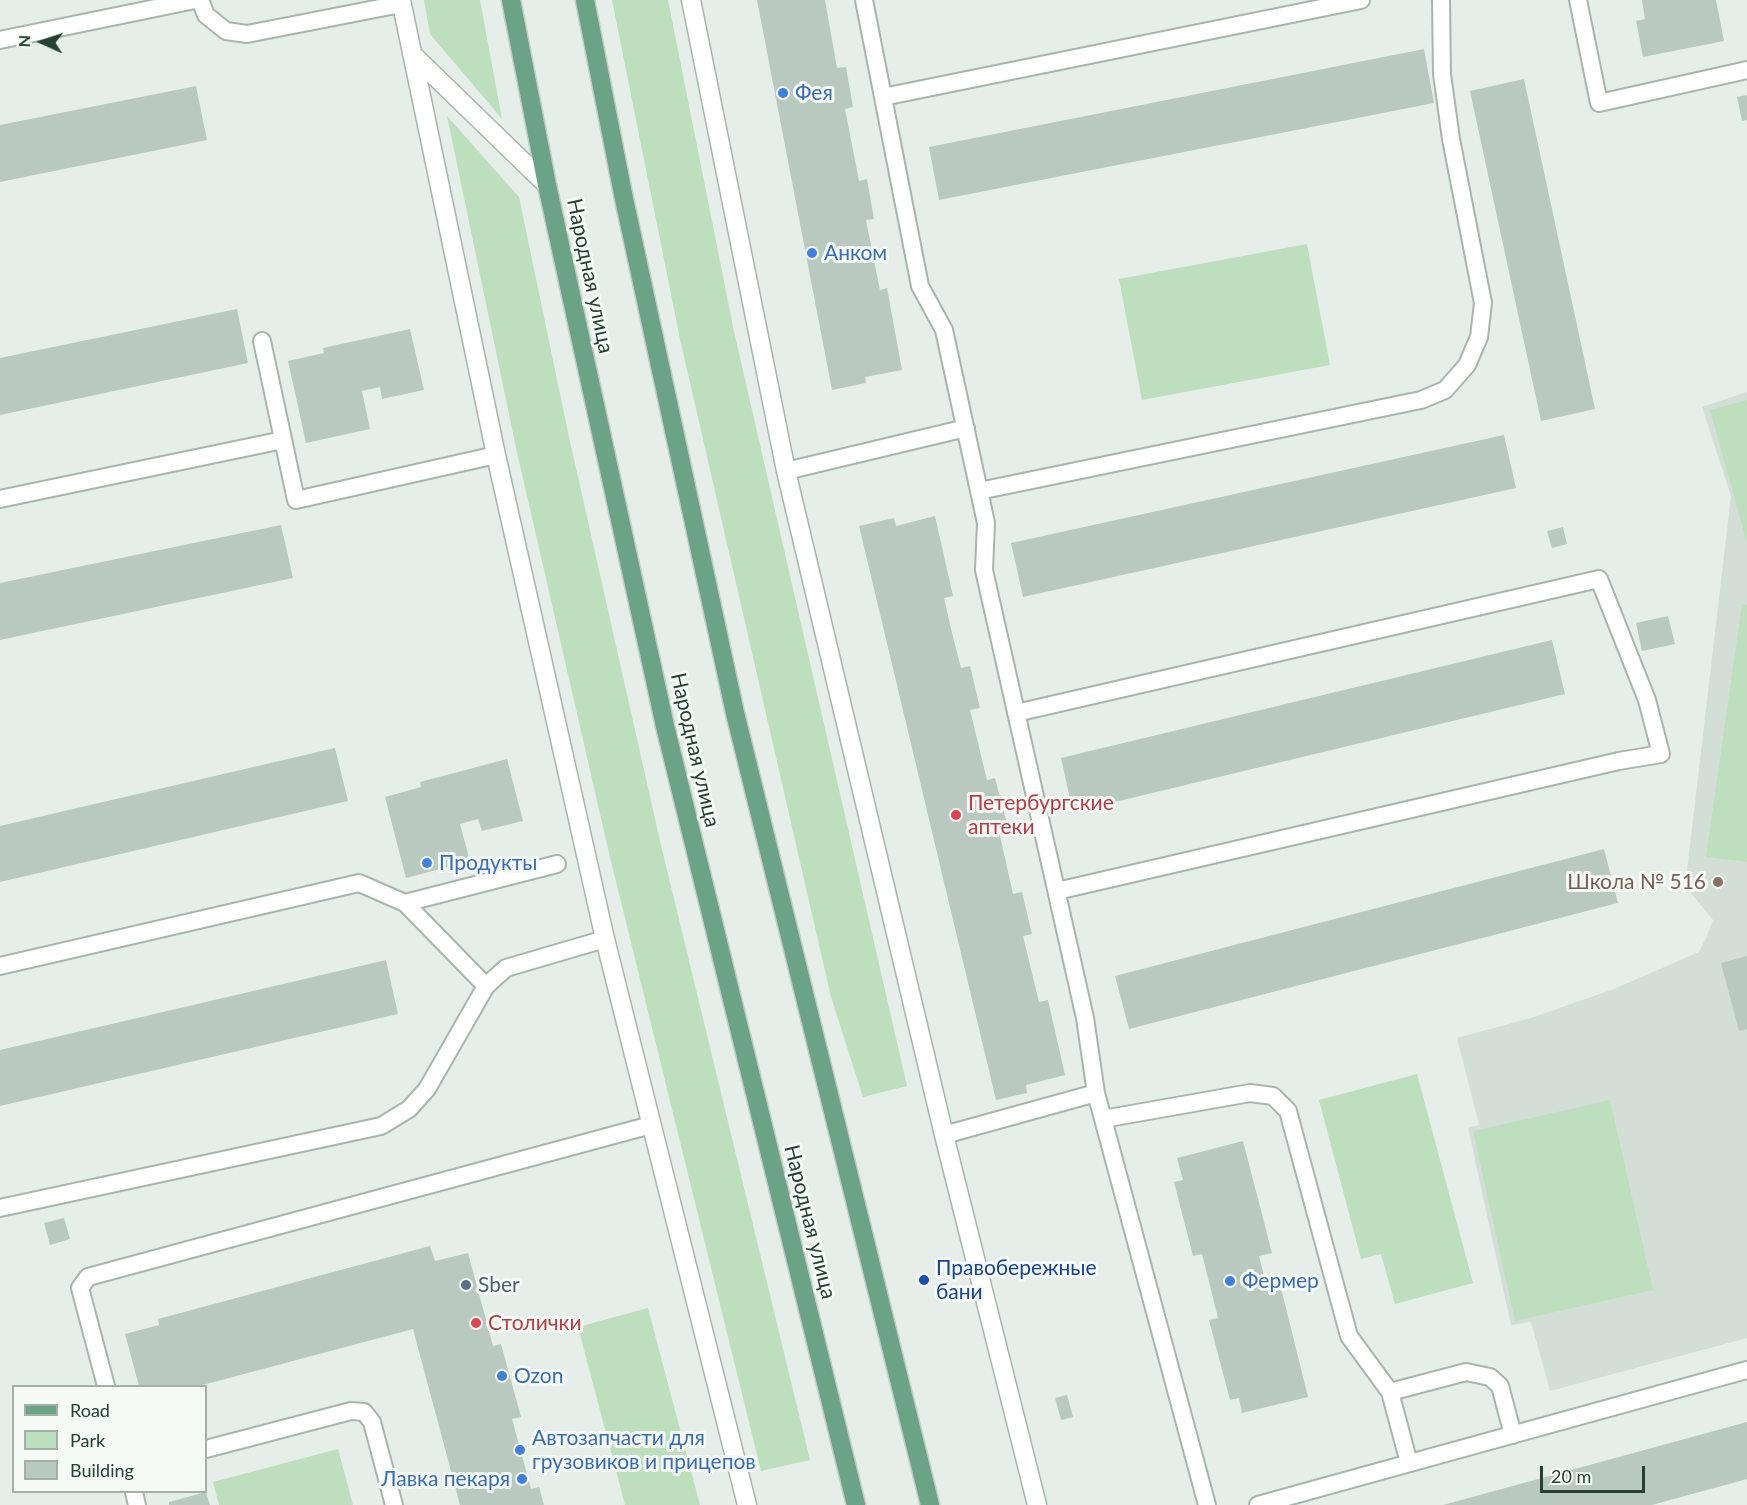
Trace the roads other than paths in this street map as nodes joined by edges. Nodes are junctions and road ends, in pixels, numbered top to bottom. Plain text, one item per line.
1 (195, 0) edge
2 (200, 0) edge
3 (511, 0) edge
4 (585, 0) edge
5 (690, 0) edge
6 (864, 0) edge
7 (1360, 0) edge
8 (1441, 0) edge
9 (1578, 0) edge
10 (401, 2) edge
11 (0, 40) edge
12 (412, 54) junction
13 (1747, 70) edge
14 (883, 97) junction
15 (547, 184) junction
16 (262, 341) dead end
17 (966, 428) junction
18 (283, 440) junction
19 (496, 456) junction
20 (786, 471) junction
21 (979, 491) junction
22 (0, 499) edge
23 (1016, 713) junction
24 (557, 864) dead end
25 (1057, 891) junction
26 (405, 903) junction
27 (605, 939) junction
28 (0, 966) edge
29 (486, 986) junction
30 (1096, 1093) junction
31 (1103, 1119) junction
32 (651, 1125) junction
33 (944, 1135) junction
34 (0, 1208) edge
35 (1747, 1370) edge
36 (106, 1385) edge
37 (1390, 1392) junction
38 (1513, 1435) junction
39 (207, 1449) edge
40 (1409, 1463) junction
41 (394, 1505) edge
42 (747, 1505) edge
43 (856, 1505) edge
44 (930, 1505) edge
45 (1037, 1505) edge
46 (1207, 1505) edge
47 (1258, 1505) edge

1 - 11 lane
2 - 10 lane
3 - 15 main road, Народная улица
4 - 44 main road
5 - 20 street
6 - 14 lane
7 - 14 lane
8 - 21 lane
9 - 13 lane
10 - 12 street
12 - 15 street
12 - 19 street
14 - 17 lane
15 - 43 main road, Народная улица
16 - 18 lane
17 - 20 lane
17 - 21 lane
18 - 19 lane
18 - 22 lane
19 - 27 street
20 - 33 street
21 - 23 lane
23 - 25 lane
23 - 25 lane
24 - 26 lane
25 - 30 lane
26 - 28 lane
26 - 29 lane
27 - 29 lane
27 - 32 street
29 - 34 lane
30 - 31 lane
30 - 33 lane
31 - 37 lane
31 - 46 lane
32 - 36 lane
32 - 42 street
33 - 45 street
35 - 38 lane
37 - 38 lane
37 - 40 lane
38 - 40 lane
39 - 41 lane
40 - 47 lane

